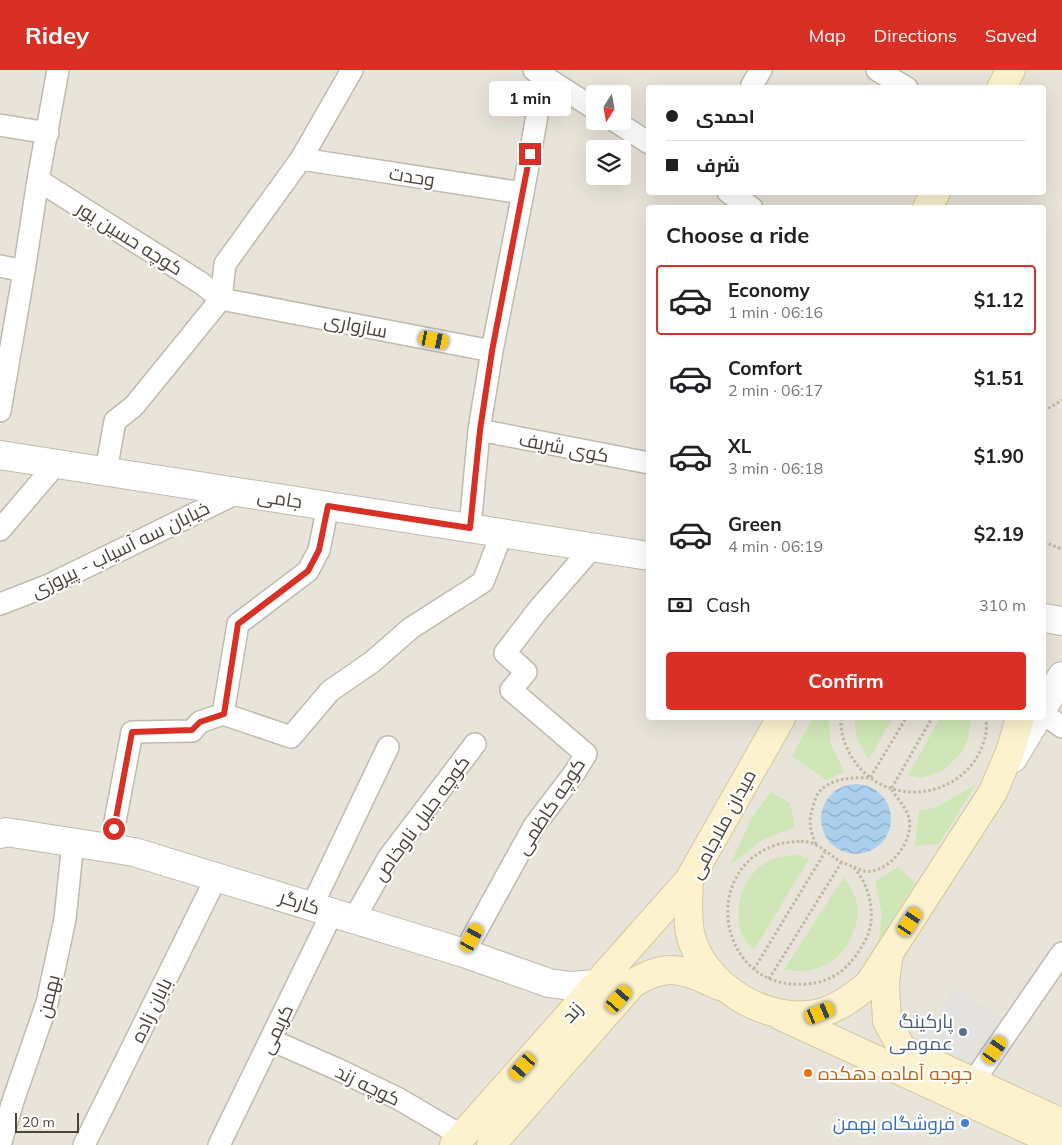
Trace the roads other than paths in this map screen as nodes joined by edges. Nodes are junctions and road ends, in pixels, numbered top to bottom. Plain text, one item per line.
1 (58, 70) edge
2 (352, 70) edge
3 (1011, 70) edge
4 (538, 73) edge
5 (877, 75) edge
6 (900, 85) edge
7 (1003, 85) edge
8 (586, 103) edge
9 (0, 125) edge
10 (630, 130) edge
11 (48, 132) junction
12 (646, 140) edge
13 (301, 159) junction
14 (38, 180) junction
15 (523, 192) junction
16 (732, 195) edge
17 (748, 205) edge
18 (0, 266) edge
19 (24, 271) junction
20 (221, 299) junction
21 (492, 351) junction
22 (0, 411) edge
23 (480, 430) junction
24 (0, 455) edge
25 (646, 462) edge
26 (56, 464) junction
27 (106, 471) junction
28 (239, 492) junction
29 (328, 506) junction
30 (470, 528) junction
31 (0, 530) edge
32 (502, 533) junction
33 (593, 547) junction
34 (646, 556) edge
35 (0, 604) edge
36 (1046, 618) edge
37 (1062, 621) edge
38 (1062, 676) edge
39 (1046, 703) edge
40 (224, 714) junction
41 (1046, 715) edge
42 (780, 720) edge
43 (1019, 720) edge
44 (1036, 720) edge
45 (1062, 727) edge
46 (475, 744) dead end
47 (388, 747) dead end
48 (993, 792) junction
49 (0, 834) edge
50 (73, 842) junction
51 (110, 848) junction
52 (217, 876) junction
53 (689, 880) junction
54 (333, 913) junction
55 (464, 953) junction
56 (889, 954) junction
57 (1058, 967) edge
58 (597, 984) junction
59 (725, 988) junction
60 (773, 1012) junction
61 (271, 1040) junction
62 (973, 1082) junction
63 (1062, 1123) edge
64 (458, 1141) edge
65 (0, 1145) edge
66 (84, 1145) edge
67 (219, 1145) edge
68 (491, 1145) edge
69 (1062, 1145) edge

1 - 11 street
2 - 13 street
3 - 7 main road
4 - 8 street
4 - 15 street
5 - 6 street
9 - 11 street
10 - 12 street
11 - 14 street
13 - 15 street, وحدت
13 - 20 street
14 - 19 street
14 - 20 street, کوچه حسین پور
15 - 21 street
16 - 17 street
18 - 19 street
19 - 22 street
20 - 21 street, سازواری
20 - 27 street
21 - 23 street
23 - 25 street, کوی شریف
23 - 30 street
24 - 26 street, جامی
26 - 27 street, جامی
26 - 31 street
27 - 28 street, جامی
28 - 29 street, جامی
28 - 35 street, خیابان سه آسیاب - پیروزی
29 - 30 street, جامی
29 - 40 street
30 - 32 street, جامی
32 - 33 street, جامی
32 - 40 street
33 - 34 street, جامی
33 - 55 street, کوچه کاظمی
36 - 37 street
38 - 39 street
40 - 51 street
41 - 45 street
42 - 53 main road, میدان ملاجامی
43 - 48 main road, میدان ملاجامی
44 - 48 street, میدان ملاجامی
46 - 54 street, کوچه جلیل ناوخاص
47 - 54 street
48 - 56 main road, میدان ملاجامی
49 - 50 street, کارگر
50 - 51 street, کارگر
50 - 65 street, بهمن
51 - 52 street, کارگر
52 - 54 street, کارگر
52 - 66 street, بابان زاده
53 - 58 main road, زند
53 - 59 main road, میدان ملاجامی
54 - 55 street, کارگر
54 - 61 street, کریمی
55 - 58 street, کارگر
56 - 60 main road, میدان ملاجامی
56 - 62 main road
57 - 62 street
58 - 64 main road, زند
59 - 60 main road, میدان ملاجامی
59 - 68 main road, زند
60 - 69 main road
61 - 64 street, کوچه زند
61 - 67 street, کریمی
62 - 63 main road

